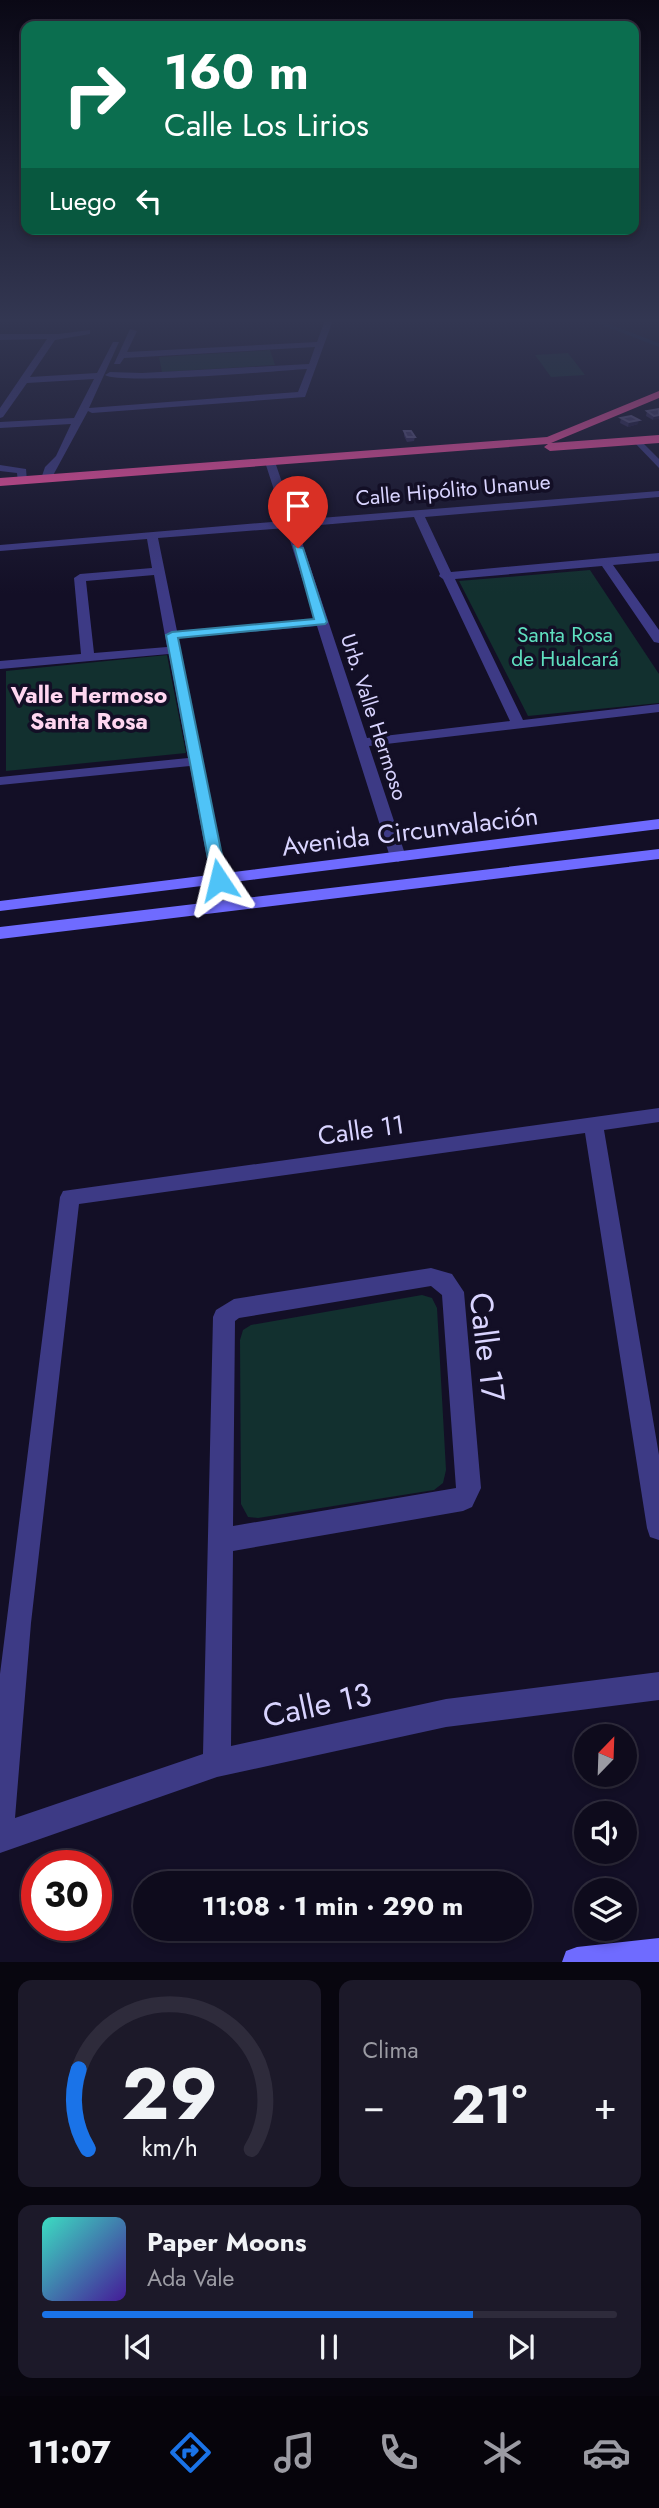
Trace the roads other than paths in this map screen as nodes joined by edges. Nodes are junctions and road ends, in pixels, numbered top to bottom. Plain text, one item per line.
1 (84, 412) edge
2 (91, 412) edge
3 (618, 412) edge
4 (0, 425) edge
5 (76, 426) junction
6 (568, 433) junction
7 (659, 439) edge
8 (638, 440) junction
9 (587, 444) junction
10 (271, 465) junction
11 (659, 465) edge
12 (0, 468) edge
13 (46, 479) junction
14 (22, 481) junction
15 (0, 482) edge
16 (0, 490) edge
17 (659, 494) edge
18 (417, 512) junction
19 (290, 523) junction
20 (152, 535) junction
21 (0, 548) edge
22 (659, 557) edge
23 (605, 561) junction
24 (159, 571) junction
25 (445, 576) junction
26 (321, 622) junction
27 (172, 635) junction
28 (659, 639) edge
29 (175, 650) junction
30 (88, 657) junction
31 (0, 665) edge
32 (659, 708) edge
33 (519, 726) junction
34 (360, 743) junction
35 (198, 761) junction
36 (0, 781) edge
37 (659, 824) edge
38 (659, 854) edge
39 (398, 857) junction
40 (219, 880) junction
41 (190, 883) junction
42 (51, 900) junction
43 (0, 906) edge
44 (196, 908) junction
45 (50, 926) junction
46 (0, 933) edge
47 (659, 1115) edge
48 (593, 1125) junction
49 (659, 1528) edge
50 (222, 1539) junction
51 (659, 1686) edge
52 (217, 1763) junction
53 (0, 1826) edge
54 (0, 1838) edge
55 (659, 1953) edge
56 (578, 1962) edge

1 - 5 street
2 - 5 street
3 - 6 highway
4 - 5 street
5 - 13 street
6 - 9 highway
6 - 10 highway
7 - 8 highway
8 - 9 highway
8 - 11 street
9 - 10 highway
10 - 13 highway
10 - 16 highway
10 - 19 street, Urb. Valle Hermoso
12 - 14 street
13 - 14 highway
14 - 15 highway
17 - 18 street, Calle Hipólito Unanue
18 - 19 street, Calle Hipólito Unanue
18 - 25 street
19 - 20 street, Calle Hipólito Unanue
19 - 26 street, Urb. Valle Hermoso
20 - 21 street, Calle Hipólito Unanue
20 - 24 street
22 - 23 street
23 - 25 street
23 - 28 street
24 - 27 street
24 - 30 street
25 - 33 street
26 - 27 street
26 - 34 street, Urb. Valle Hermoso
27 - 29 street
29 - 30 street
29 - 35 street
30 - 31 street
32 - 33 street
33 - 34 street
34 - 39 street, Urb. Valle Hermoso
35 - 36 street
35 - 40 street
37 - 39 street, Avenida Circunvalación
38 - 44 street, Avenida Circunvalación
39 - 40 street, Avenida Circunvalación
40 - 41 street, Avenida Circunvalación
41 - 42 street, Avenida Circunvalación
41 - 44 street
42 - 43 street, Avenida Circunvalación
42 - 45 street
44 - 45 street, Avenida Circunvalación
45 - 46 street, Avenida Circunvalación
47 - 48 street, Calle 11
48 - 49 street
48 - 53 street, Calle 11
50 - 50 street, Calle 17
50 - 52 street, Calle 17
51 - 52 street, Calle 13
52 - 54 street, Calle 13
55 - 56 street

